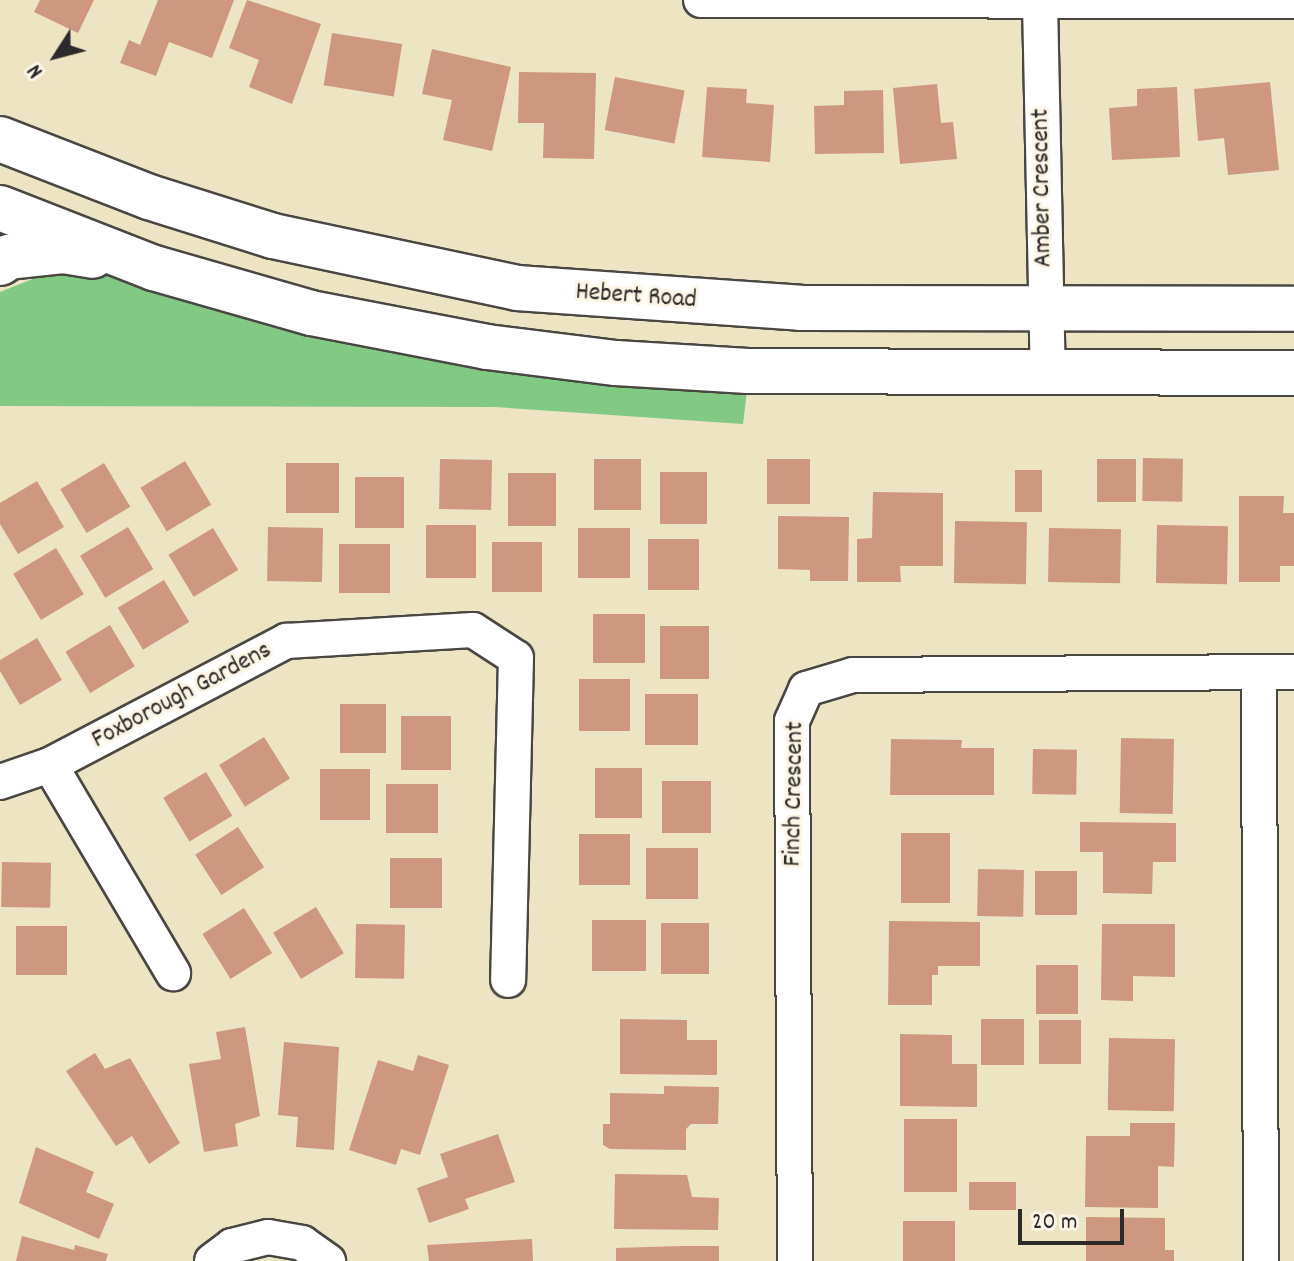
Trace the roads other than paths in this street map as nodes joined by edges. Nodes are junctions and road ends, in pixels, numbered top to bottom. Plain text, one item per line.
1 (701, 0) edge
2 (1294, 1) edge
3 (1040, 2) edge
4 (0, 139) edge
5 (0, 208) edge
6 (0, 263) edge
7 (154, 268) junction
8 (1294, 309) edge
9 (1046, 311) junction
10 (1048, 373) junction
11 (1294, 373) edge
12 (1259, 672) junction
13 (1294, 672) edge
14 (50, 765) junction
15 (0, 782) edge
16 (173, 973) dead end
17 (508, 980) dead end
18 (212, 1261) edge
19 (328, 1261) edge
20 (795, 1261) edge
21 (1261, 1261) edge

1 - 3 street
2 - 3 street
3 - 9 street, Amber Crescent
4 - 9 main road, Hebert Road
5 - 7 main road
6 - 7 main road
7 - 10 main road
8 - 9 main road, Hebert Road
9 - 10 street, Amber Crescent
10 - 11 main road
12 - 13 street, Finch Crescent
12 - 20 street, Finch Crescent
12 - 21 street
14 - 15 street
14 - 16 street
14 - 17 street, Foxborough Gardens
18 - 19 street

